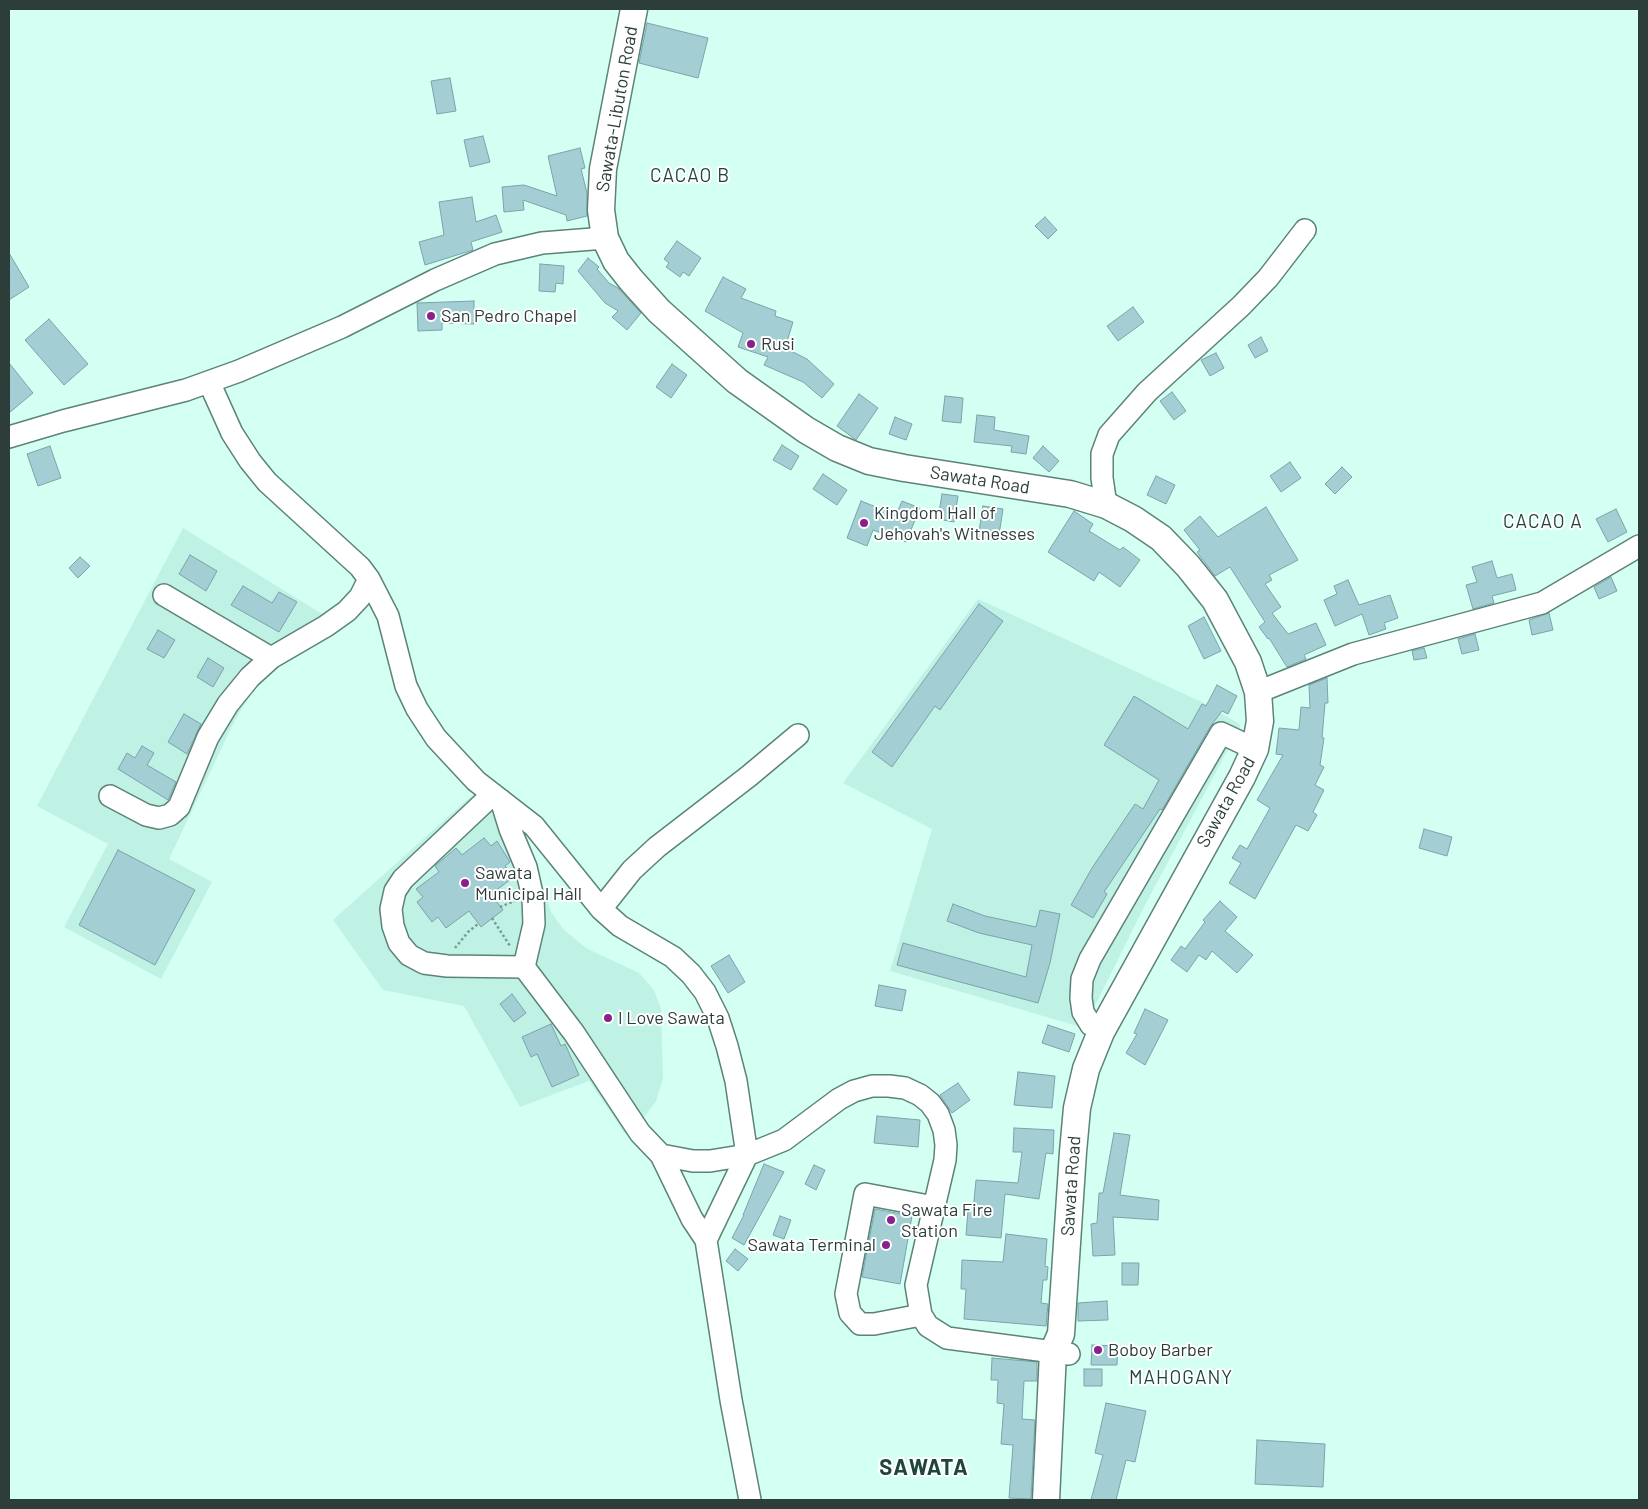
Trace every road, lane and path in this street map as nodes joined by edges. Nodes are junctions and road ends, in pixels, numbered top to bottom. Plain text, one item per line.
1 (634, 9) edge
2 (1305, 230) dead end
3 (605, 238) junction
4 (209, 382) junction
5 (9, 437) edge
6 (1106, 505) junction
7 (1639, 546) edge
8 (369, 579) junction
9 (164, 595) dead end
10 (271, 658) junction
11 (1258, 692) junction
12 (798, 736) dead end
13 (1255, 749) junction
14 (110, 796) dead end
15 (497, 797) junction
16 (601, 909) junction
17 (492, 918) dead end
18 (478, 924) dead end
19 (447, 966) junction
20 (524, 967) junction
21 (1101, 1032) junction
22 (661, 1155) junction
23 (747, 1155) junction
24 (934, 1207) junction
25 (706, 1240) junction
26 (921, 1315) junction
27 (1061, 1347) junction
28 (750, 1500) edge
29 (1046, 1500) edge
30 (1063, 1500) edge

1 - 3 main road, Sawata-Libuton Road
2 - 6 street
3 - 4 street
3 - 6 main road, Sawata Road
4 - 5 street
4 - 8 street
6 - 11 main road, Sawata Road
7 - 11 street
8 - 10 street
8 - 15 street
9 - 10 street
10 - 14 street
11 - 13 main road, Sawata Road
12 - 16 street
13 - 21 main road, Sawata Road
13 - 21 street
15 - 16 street
15 - 19 street
15 - 20 street
16 - 23 street
17 - 20 path
18 - 19 path
19 - 20 street
20 - 22 street
21 - 27 main road, Sawata Road
22 - 23 street
22 - 25 street
23 - 24 street
23 - 25 street
24 - 26 street
24 - 26 street
25 - 28 street
26 - 27 street
27 - 29 main road, Sawata Road
27 - 30 main road, Sawata Road

